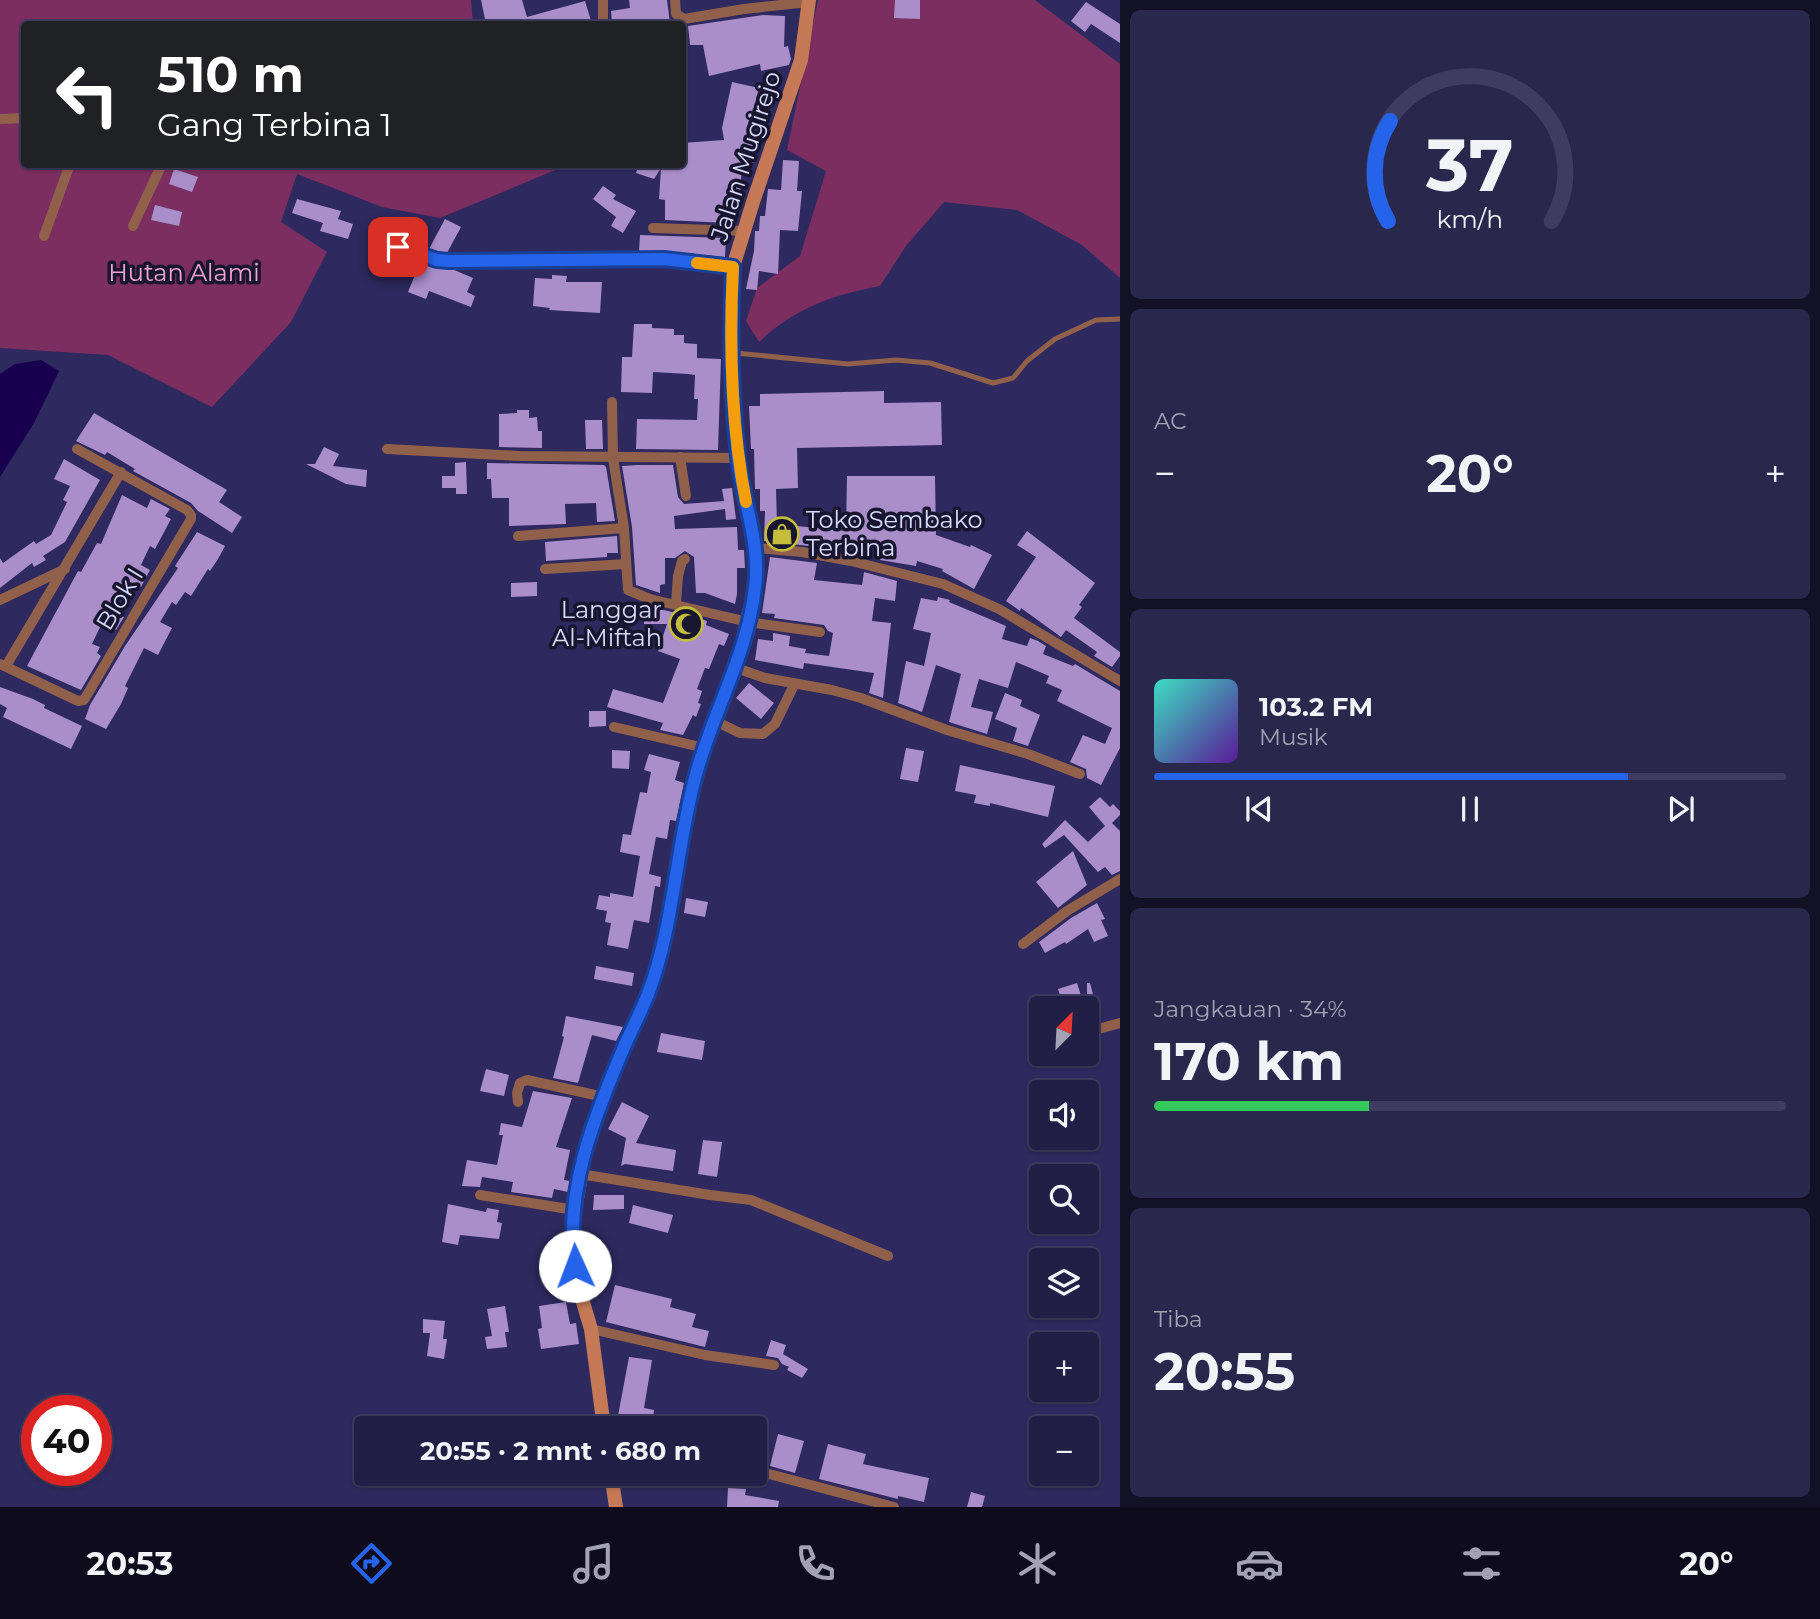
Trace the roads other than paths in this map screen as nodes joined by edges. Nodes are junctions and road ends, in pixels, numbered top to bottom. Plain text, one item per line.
1 (603, 0) edge
2 (675, 0) edge
3 (809, 1) edge
4 (603, 21) edge
5 (21, 118) edge
6 (0, 119) edge
7 (69, 168) edge
8 (160, 168) edge
9 (133, 226) dead end
10 (653, 228) dead end
11 (744, 231) junction
12 (44, 236) dead end
13 (376, 239) dead end
14 (733, 267) junction
15 (1120, 319) edge
16 (732, 353) junction
17 (612, 402) dead end
18 (77, 449) dead end
19 (387, 449) dead end
20 (680, 457) junction
21 (614, 458) junction
22 (738, 458) junction
23 (121, 472) junction
24 (686, 496) dead end
25 (624, 528) junction
26 (518, 536) dead end
27 (755, 548) junction
28 (685, 559) dead end
29 (625, 564) junction
30 (65, 569) junction
31 (545, 569) dead end
32 (0, 600) edge
33 (676, 603) junction
34 (748, 622) junction
35 (820, 632) dead end
36 (3, 665) edge
37 (736, 668) junction
38 (1120, 681) edge
39 (794, 685) junction
40 (715, 721) junction
41 (614, 727) dead end
42 (705, 748) junction
43 (1080, 774) dead end
44 (1120, 879) edge
45 (1023, 944) dead end
46 (1120, 1023) edge
47 (1099, 1029) edge
48 (604, 1097) junction
49 (518, 1102) dead end
50 (580, 1174) junction
51 (480, 1195) dead end
52 (575, 1210) junction
53 (888, 1256) dead end
54 (591, 1329) junction
55 (774, 1366) dead end
56 (602, 1416) edge
57 (767, 1473) edge
58 (613, 1486) edge
59 (616, 1507) edge
60 (894, 1507) edge

1 - 4 street
2 - 3 street
3 - 11 street, Jalan Mugirejo
5 - 6 street
7 - 12 street
8 - 9 street
10 - 11 street
11 - 14 street, Jalan Mugirejo
13 - 14 street
14 - 16 street, Jalan Mugirejo
15 - 16 lane
16 - 22 street, Jalan Mugirejo
17 - 21 street
18 - 23 street, Blok I
19 - 21 street
20 - 21 street
20 - 22 street
20 - 24 street
21 - 25 street
22 - 27 street, Jalan Mugirejo
23 - 30 street, Blok I
23 - 36 street, Blok I
25 - 26 street
25 - 29 street
27 - 34 street, Jalan Mugirejo
27 - 38 street
28 - 33 street
29 - 31 street
29 - 33 street
30 - 32 street
30 - 36 street, Blok I
33 - 34 street
34 - 35 street
34 - 37 street, Jalan Mugirejo
37 - 39 street
37 - 40 street, Jalan Mugirejo
39 - 40 street
39 - 43 street
40 - 42 street, Jalan Mugirejo
41 - 42 street
42 - 48 street, Jalan Mugirejo
44 - 45 street
46 - 47 street
48 - 49 street
48 - 50 street, Jalan Mugirejo
50 - 52 street, Jalan Mugirejo
50 - 53 street
51 - 52 street
52 - 54 street, Jalan Mugirejo
54 - 55 street
54 - 56 street, Jalan Mugirejo
57 - 60 street
58 - 59 street

